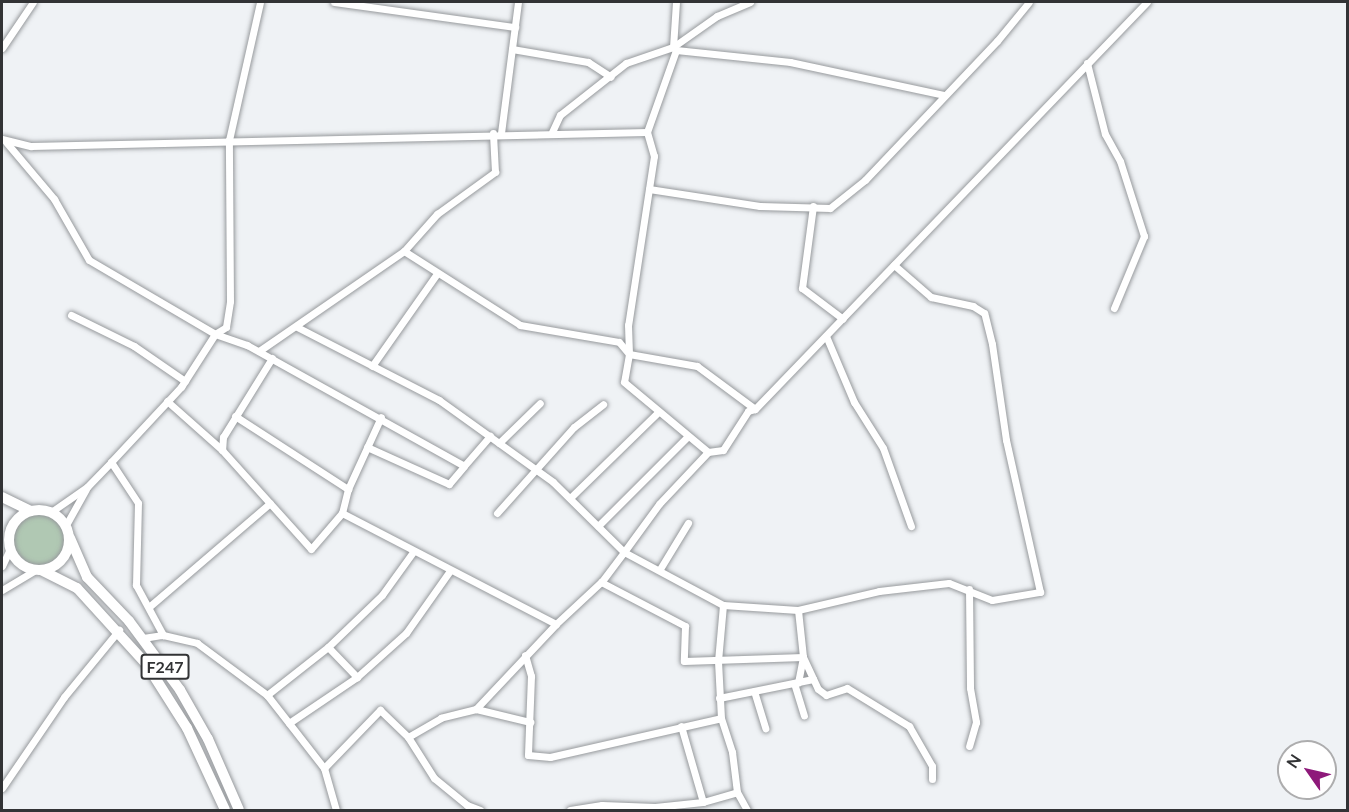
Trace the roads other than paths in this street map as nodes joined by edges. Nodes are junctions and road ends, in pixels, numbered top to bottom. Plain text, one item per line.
1 (33, 2) edge
2 (260, 2) edge
3 (334, 2) edge
4 (518, 2) edge
5 (676, 2) edge
6 (750, 2) edge
7 (1029, 2) edge
8 (1147, 2) edge
9 (515, 27) junction
10 (2, 48) edge
11 (675, 49) junction
12 (512, 50) junction
13 (1087, 63) junction
14 (611, 77) junction
15 (944, 95) junction
16 (552, 132) junction
17 (647, 132) junction
18 (497, 133) junction
19 (228, 140) junction
20 (4, 141) edge
21 (649, 189) junction
22 (813, 206) junction
23 (404, 251) junction
24 (894, 265) junction
25 (436, 275) junction
26 (1114, 308) dead end
27 (71, 315) dead end
28 (843, 319) junction
29 (297, 327) junction
30 (215, 334) junction
31 (826, 336) junction
32 (259, 351) junction
33 (629, 354) junction
34 (272, 358) junction
35 (372, 366) junction
36 (185, 381) junction
37 (167, 401) junction
38 (540, 403) dead end
39 (603, 404) dead end
40 (754, 409) junction
41 (659, 411) junction
42 (235, 416) junction
43 (381, 417) junction
44 (490, 436) junction
45 (688, 436) junction
46 (499, 443) junction
47 (367, 447) junction
48 (222, 450) junction
49 (708, 452) junction
50 (111, 462) junction
51 (464, 466) junction
52 (536, 469) junction
53 (87, 487) junction
54 (348, 489) junction
55 (2, 497) edge
56 (570, 498) junction
57 (270, 503) junction
58 (31, 511) junction
59 (51, 512) junction
60 (342, 513) junction
61 (497, 513) dead end
62 (688, 523) dead end
63 (2, 524) edge
64 (66, 525) junction
65 (598, 526) junction
66 (911, 526) dead end
67 (9, 536) junction
68 (70, 538) junction
69 (10, 549) junction
70 (413, 552) junction
71 (624, 552) junction
72 (2, 566) edge
73 (660, 569) junction
74 (38, 570) junction
75 (450, 572) junction
76 (601, 582) junction
77 (969, 589) junction
78 (2, 590) edge
79 (723, 605) junction
80 (150, 606) junction
81 (798, 610) junction
82 (555, 624) junction
83 (119, 630) junction
84 (163, 635) junction
85 (143, 638) junction
86 (328, 647) junction
87 (525, 655) junction
88 (803, 657) junction
89 (718, 661) junction
90 (357, 677) junction
91 (813, 679) junction
92 (796, 683) junction
93 (754, 691) junction
94 (267, 695) junction
95 (720, 698) junction
96 (476, 709) junction
97 (804, 715) dead end
98 (721, 718) junction
99 (530, 722) junction
100 (289, 723) junction
101 (681, 726) junction
102 (765, 728) dead end
103 (408, 737) junction
104 (969, 746) dead end
105 (324, 768) junction
106 (932, 779) dead end
107 (2, 788) edge
108 (737, 792) junction
109 (703, 802) junction
110 (225, 810) edge
111 (239, 810) edge
112 (336, 810) edge
113 (480, 810) edge
114 (570, 810) edge
115 (747, 810) edge

1 - 10 street
2 - 19 street
3 - 9 street
4 - 9 street
5 - 11 street
6 - 11 street
7 - 15 street
8 - 13 street
9 - 12 street
11 - 14 street
11 - 15 street
11 - 17 street
12 - 14 street
12 - 18 street
13 - 24 street
13 - 26 street
14 - 16 street
15 - 22 street
16 - 17 street
16 - 18 street
17 - 21 street
18 - 19 street
18 - 23 street
19 - 20 street
19 - 30 street
20 - 30 street
21 - 22 street
21 - 33 street
22 - 28 street
23 - 25 street
23 - 29 street
24 - 28 street
24 - 77 street
25 - 33 street
25 - 35 street
27 - 36 street
28 - 31 street
29 - 32 street
29 - 35 street
30 - 32 street
30 - 36 street
31 - 40 street
31 - 66 street
32 - 34 street
33 - 40 street
33 - 41 street
34 - 42 street
34 - 43 street
35 - 44 street
36 - 37 street
37 - 48 street
37 - 50 street
38 - 46 street
39 - 52 street
40 - 49 street
41 - 45 street
41 - 56 street
42 - 48 street
42 - 54 street
43 - 47 street
43 - 51 street
44 - 46 street
44 - 51 street
45 - 49 street
45 - 65 street
46 - 52 street
47 - 51 street
47 - 54 street
48 - 57 street
49 - 71 street
50 - 53 street
50 - 80 street
52 - 56 street
52 - 61 street
53 - 59 street
53 - 64 street
54 - 60 street
55 - 58 main road
56 - 65 street
57 - 60 street
57 - 80 street
58 - 59 main road
58 - 67 main road
59 - 64 main road
60 - 70 street
62 - 73 street
63 - 67 main road
64 - 68 main road, F247
65 - 71 street
67 - 69 main road
68 - 74 main road
68 - 85 main road, F247
69 - 72 street
69 - 74 main road, F247
70 - 75 street
70 - 86 street
71 - 73 street
71 - 76 street
73 - 79 street
74 - 78 street
74 - 83 main road, F247
75 - 82 street
75 - 90 street
76 - 82 street
76 - 89 street
77 - 81 street
77 - 104 street
79 - 81 street
79 - 89 street
80 - 84 street
81 - 88 street
82 - 87 street
83 - 107 street
83 - 110 main road, F247
84 - 85 street
84 - 94 street
85 - 111 main road, F247
86 - 90 street
86 - 94 street
87 - 96 street
87 - 99 street
88 - 89 street
88 - 91 street
88 - 92 street
89 - 95 street
90 - 100 street
91 - 92 street
91 - 106 street
92 - 93 street
92 - 97 street
93 - 95 street
93 - 102 street
94 - 100 street
95 - 98 street
96 - 99 street
96 - 103 street
98 - 101 street
98 - 108 street
99 - 101 street
100 - 105 street
101 - 109 street
103 - 105 street
103 - 113 street
105 - 112 street
108 - 109 street
108 - 115 street
109 - 114 street

